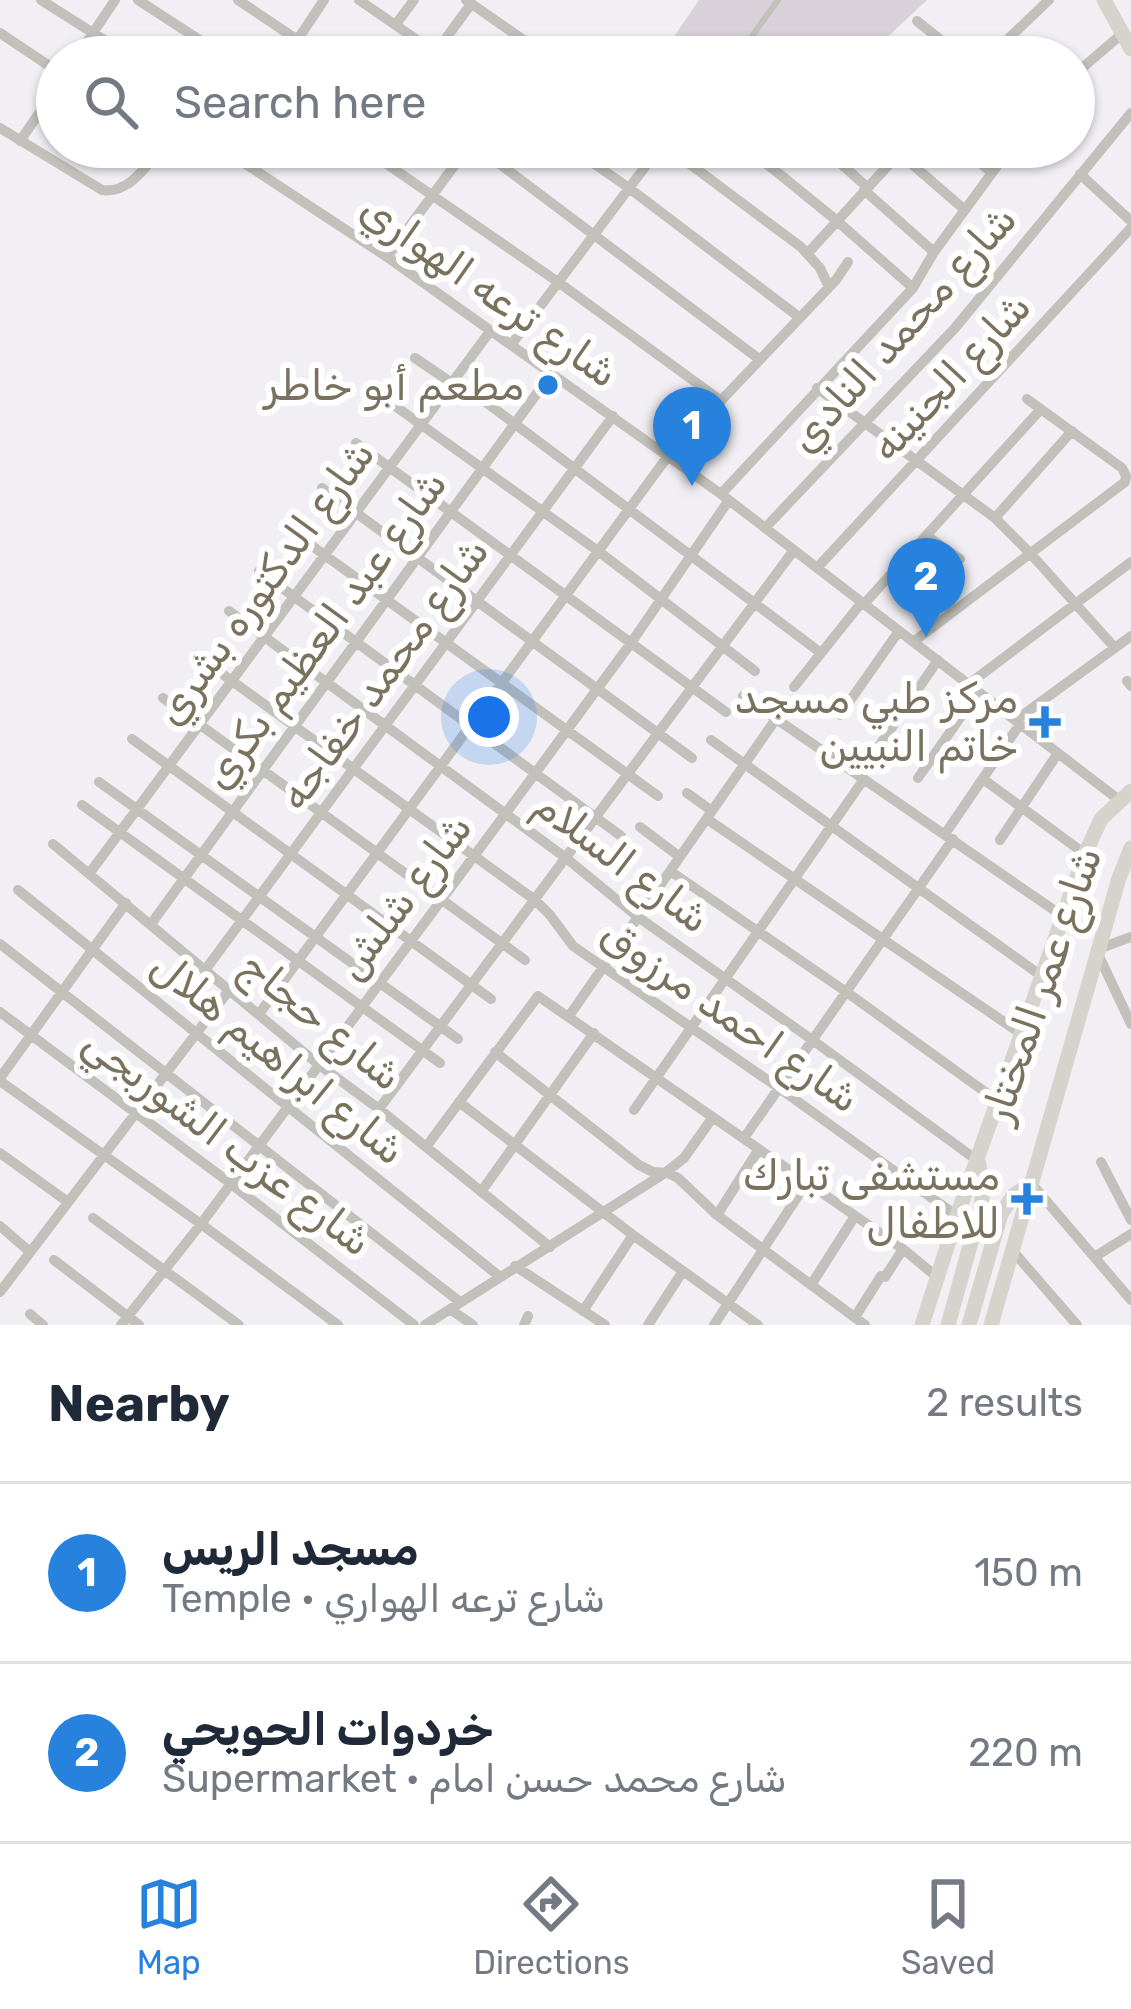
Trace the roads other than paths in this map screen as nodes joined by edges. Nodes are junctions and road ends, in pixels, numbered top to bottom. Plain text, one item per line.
1 (41, 0) edge
2 (115, 0) edge
3 (138, 0) edge
4 (238, 0) edge
5 (324, 0) edge
6 (359, 0) edge
7 (414, 0) edge
8 (778, 0) edge
9 (1049, 0) edge
10 (1105, 0) edge
11 (468, 2) edge
12 (378, 5) edge
13 (917, 21) dead end
14 (396, 25) junction
15 (93, 33) junction
16 (91, 36) edge
17 (98, 36) edge
18 (194, 36) edge
19 (291, 36) edge
20 (300, 36) edge
21 (412, 36) edge
22 (449, 36) edge
23 (516, 36) edge
24 (752, 36) edge
25 (936, 36) edge
26 (1011, 36) edge
27 (2, 38) edge
28 (1127, 40) edge
29 (36, 58) edge
30 (1095, 61) edge
31 (1131, 113) edge
32 (36, 117) edge
33 (0, 128) edge
34 (20, 141) junction
35 (36, 150) edge
36 (1095, 156) edge
37 (68, 168) edge
38 (143, 168) edge
39 (254, 168) edge
40 (394, 168) edge
41 (450, 168) edge
42 (505, 168) edge
43 (600, 168) edge
44 (646, 168) edge
45 (692, 168) edge
46 (771, 168) edge
47 (844, 168) edge
48 (885, 168) edge
49 (922, 168) edge
50 (986, 168) edge
51 (996, 168) edge
52 (1085, 168) edge
53 (992, 173) junction
54 (1080, 174) junction
55 (629, 188) junction
56 (866, 189) junction
57 (434, 194) junction
58 (965, 210) junction
59 (836, 220) junction
60 (1131, 224) edge
61 (594, 235) junction
62 (934, 252) junction
63 (808, 253) junction
64 (387, 256) junction
65 (848, 262) dead end
66 (558, 282) junction
67 (829, 287) junction
68 (913, 288) junction
69 (799, 317) junction
70 (491, 330) junction
71 (511, 344) junction
72 (415, 358) dead end
73 (759, 359) junction
74 (551, 374) junction
75 (453, 381) junction
76 (818, 388) junction
77 (1027, 399) dead end
78 (720, 400) junction
79 (388, 401) dead end
80 (1041, 409) junction
81 (613, 416) junction
82 (514, 424) junction
83 (866, 424) junction
84 (421, 425) junction
85 (1072, 431) junction
86 (356, 443) dead end
87 (668, 456) junction
88 (916, 461) junction
89 (389, 468) junction
90 (574, 469) junction
91 (481, 470) junction
92 (322, 488) dead end
93 (965, 494) junction
94 (725, 497) junction
95 (628, 510) junction
96 (451, 512) junction
97 (542, 512) junction
98 (356, 513) junction
99 (994, 518) junction
100 (766, 528) junction
101 (290, 530) dead end
102 (927, 536) junction
103 (794, 550) junction
104 (598, 551) junction
105 (1030, 553) junction
106 (325, 555) junction
107 (510, 555) junction
108 (690, 556) junction
109 (417, 557) junction
110 (960, 559) dead end
111 (1131, 562) edge
112 (818, 568) junction
113 (259, 572) dead end
114 (566, 596) junction
115 (294, 597) junction
116 (387, 600) junction
117 (660, 600) junction
118 (477, 601) junction
119 (863, 603) junction
120 (754, 604) junction
121 (1077, 604) junction
122 (229, 611) dead end
123 (899, 631) junction
124 (1131, 636) edge
125 (263, 638) junction
126 (532, 641) junction
127 (356, 642) junction
128 (446, 642) junction
129 (913, 642) junction
130 (631, 643) junction
131 (722, 647) junction
132 (1115, 648) junction
133 (821, 653) junction
134 (196, 655) dead end
135 (938, 660) junction
136 (755, 671) dead end
137 (232, 681) junction
138 (502, 682) junction
139 (326, 683) junction
140 (415, 685) junction
141 (794, 687) dead end
142 (596, 688) junction
143 (692, 688) junction
144 (974, 688) junction
145 (742, 696) dead end
146 (163, 698) dead end
147 (726, 712) dead end
148 (840, 715) dead end
149 (776, 719) junction
150 (1018, 722) junction
151 (200, 724) junction
152 (470, 725) junction
153 (294, 726) junction
154 (384, 726) junction
155 (566, 730) junction
156 (658, 733) junction
157 (132, 739) dead end
158 (711, 740) dead end
159 (877, 748) dead end
160 (1058, 753) junction
161 (692, 758) dead end
162 (745, 764) junction
163 (441, 765) junction
164 (169, 766) junction
165 (264, 769) junction
166 (353, 769) junction
167 (535, 773) junction
168 (628, 774) junction
169 (918, 778) dead end
170 (864, 779) junction
171 (983, 779) junction
172 (99, 782) dead end
173 (687, 794) dead end
174 (1125, 795) edge
175 (658, 796) dead end
176 (82, 805) dead end
177 (1022, 807) junction
178 (137, 809) junction
179 (409, 809) junction
180 (322, 811) junction
181 (232, 812) junction
182 (506, 813) junction
183 (709, 815) junction
184 (596, 818) junction
185 (831, 825) junction
186 (640, 827) dead end
187 (120, 832) junction
188 (621, 836) dead end
189 (949, 837) junction
190 (1000, 840) dead end
191 (52, 844) dead end
192 (1131, 848) edge
193 (378, 851) junction
194 (290, 854) junction
195 (1085, 854) junction
196 (201, 855) junction
197 (472, 855) junction
198 (680, 857) junction
199 (566, 858) junction
200 (670, 871) junction
201 (89, 874) junction
202 (184, 878) junction
203 (794, 878) junction
204 (919, 887) junction
205 (18, 890) dead end
206 (346, 895) junction
207 (259, 896) junction
208 (441, 898) junction
209 (535, 900) junction
210 (126, 904) junction
211 (1064, 916) junction
212 (638, 917) junction
213 (241, 920) junction
214 (151, 924) junction
215 (758, 931) junction
216 (315, 937) junction
217 (1131, 937) edge
218 (883, 938) junction
219 (410, 941) junction
220 (502, 943) junction
221 (0, 944) edge
222 (92, 950) junction
223 (1098, 951) junction
224 (525, 960) dead end
225 (298, 961) junction
226 (603, 967) junction
227 (206, 968) junction
228 (1043, 977) junction
229 (724, 978) junction
230 (380, 982) junction
231 (471, 985) junction
232 (230, 989) junction
233 (845, 991) junction
234 (62, 992) junction
235 (490, 999) dead end
236 (362, 1007) junction
237 (0, 1012) edge
238 (259, 1014) junction
239 (568, 1016) junction
240 (1131, 1024) edge
241 (441, 1026) junction
242 (691, 1027) junction
243 (31, 1034) junction
244 (196, 1034) junction
245 (593, 1034) junction
246 (1023, 1035) junction
247 (458, 1039) dead end
248 (811, 1039) junction
249 (422, 1051) junction
250 (495, 1052) junction
251 (318, 1064) junction
252 (440, 1064) dead end
253 (165, 1073) junction
254 (656, 1077) junction
255 (0, 1080) edge
256 (779, 1088) junction
257 (552, 1094) junction
258 (459, 1102) junction
259 (999, 1102) junction
260 (287, 1106) junction
261 (380, 1109) junction
262 (634, 1110) dead end
263 (136, 1112) junction
264 (713, 1117) junction
265 (744, 1138) junction
266 (258, 1145) junction
267 (516, 1146) junction
268 (426, 1147) junction
269 (759, 1149) junction
270 (0, 1153) edge
271 (104, 1155) junction
272 (978, 1161) junction
273 (1101, 1162) dead end
274 (665, 1173) junction
275 (806, 1182) junction
276 (230, 1183) junction
277 (1031, 1183) junction
278 (481, 1192) junction
279 (68, 1202) junction
280 (605, 1213) junction
281 (717, 1215) junction
282 (855, 1216) junction
283 (957, 1216) junction
284 (93, 1218) dead end
285 (1131, 1220) edge
286 (202, 1224) junction
287 (0, 1226) edge
288 (1131, 1234) edge
289 (634, 1235) junction
290 (550, 1247) junction
291 (902, 1249) junction
292 (763, 1250) junction
293 (1012, 1250) junction
294 (30, 1252) junction
295 (1096, 1256) junction
296 (54, 1260) dead end
297 (515, 1266) junction
298 (682, 1270) junction
299 (166, 1271) junction
300 (499, 1276) junction
301 (937, 1277) junction
302 (811, 1285) junction
303 (0, 1290) edge
304 (1131, 1300) edge
305 (728, 1303) junction
306 (455, 1305) junction
307 (584, 1311) junction
308 (30, 1314) dead end
309 (993, 1317) edge
310 (124, 1321) edge
311 (860, 1321) edge
312 (43, 1325) edge
313 (139, 1325) edge
314 (239, 1325) edge
315 (338, 1325) edge
316 (414, 1325) edge
317 (425, 1325) edge
318 (473, 1325) edge
319 (605, 1325) edge
320 (648, 1325) edge
321 (714, 1325) edge
322 (758, 1325) edge
323 (922, 1325) edge
324 (948, 1325) edge
325 (969, 1325) edge
326 (1009, 1325) edge
327 (1077, 1325) edge

1 - 15 street
2 - 15 street
3 - 18 street
4 - 19 street
5 - 20 street
6 - 12 street
7 - 14 street
8 - 24 lane
9 - 26 street
10 - 28 main road
11 - 22 street
11 - 23 street
12 - 14 street
13 - 25 street
14 - 21 street
15 - 16 street
15 - 17 street
27 - 29 street
28 - 30 street
31 - 36 street, شارع محمد النادي
32 - 34 street
33 - 34 street
34 - 35 street
37 - 38 street
39 - 64 street, شارع ترعه الهواري
40 - 57 street
41 - 57 street
42 - 61 street
43 - 55 street
44 - 55 street
45 - 63 street
46 - 59 street
47 - 56 street
48 - 56 street
49 - 58 street
50 - 53 street
51 - 53 street, شارع شلش
52 - 54 street, شارع محمد النادي
53 - 58 street, شارع شلش
54 - 60 street
54 - 83 street, شارع محمد النادي
55 - 61 street
55 - 69 street
56 - 59 street
56 - 62 street
57 - 64 street
57 - 66 street
58 - 62 street, شارع شلش
59 - 63 street
59 - 68 street
60 - 88 street, شارع الجنينه
61 - 66 street
61 - 73 street
62 - 68 street, شارع شلش
63 - 67 street
64 - 70 street, شارع ترعه الهواري
65 - 67 street
66 - 71 street
66 - 78 street
67 - 69 street
68 - 76 street, شارع شلش
69 - 73 street
70 - 71 street, شارع ترعه الهواري
70 - 75 street, شارع الدكتوره بشري
71 - 74 street, شارع ترعه الهواري
72 - 75 street
73 - 78 street
74 - 81 street, شارع ترعه الهواري
74 - 82 street, شارع عبد العظيم بكري
75 - 82 street
75 - 84 street, شارع الدكتوره بشري
76 - 83 street
76 - 94 street, شارع شلش
77 - 80 street
78 - 87 street
79 - 84 street
80 - 85 street
80 - 93 street
81 - 87 street, شارع ترعه الهواري
81 - 90 street, شارع محمد خفاجه
82 - 90 street
82 - 91 street, شارع عبد العظيم بكري
83 - 88 street
83 - 100 street, شارع محمد النادي
84 - 89 street, شارع الدكتوره بشري
84 - 91 street
85 - 99 street
85 - 105 street
86 - 89 street
87 - 94 street, شارع ترعه الهواري
87 - 95 street
88 - 93 street
88 - 112 street, شارع الجنينه
89 - 96 street
89 - 98 street, شارع الدكتوره بشري
90 - 95 street
90 - 97 street, شارع محمد خفاجه
91 - 96 street, شارع عبد العظيم بكري
91 - 97 street
92 - 98 street
93 - 99 street
93 - 102 street
94 - 100 street, شارع ترعه الهواري
94 - 108 street, شارع شلش
95 - 104 street
95 - 108 street
96 - 107 street
96 - 109 street, شارع عبد العظيم بكري
97 - 104 street
97 - 107 street, شارع محمد خفاجه
98 - 106 street, شارع الدكتوره بشري
98 - 109 street
99 - 105 street
100 - 103 street, شارع ترعه الهواري
101 - 106 street
102 - 110 street
102 - 119 street
103 - 112 street, شارع ترعه الهواري
103 - 120 street
104 - 114 street
104 - 117 street
105 - 121 street
105 - 129 street
106 - 115 street, شارع الدكتوره بشري
106 - 116 street
107 - 114 street
107 - 118 street, شارع محمد خفاجه
108 - 117 street, شارع شلش
108 - 120 street
109 - 116 street, شارع عبد العظيم بكري
109 - 118 street
111 - 121 street
112 - 119 street, شارع ترعه الهواري
113 - 115 street
114 - 126 street
114 - 130 street
115 - 125 street, شارع الدكتوره بشري
115 - 127 street
116 - 127 street, شارع عبد العظيم بكري
116 - 128 street
117 - 130 street, شارع شلش
117 - 131 street
118 - 126 street
118 - 128 street, شارع محمد خفاجه
119 - 123 street, شارع ترعه الهواري
119 - 133 street
120 - 131 street
120 - 133 street
121 - 132 street
121 - 144 street
122 - 125 street, شارع السلام
123 - 129 street, شارع ترعه الهواري
123 - 148 street
124 - 132 street
125 - 137 street, شارع الدكتوره بشري
125 - 139 street, شارع السلام
126 - 138 street
126 - 142 street
127 - 139 street, شارع عبد العظيم بكري
127 - 140 street
128 - 138 street
128 - 140 street, شارع محمد خفاجه
129 - 135 street, شارع ترعه الهواري
130 - 142 street, شارع شلش
130 - 143 street
131 - 136 street
131 - 143 street
132 - 150 street
133 - 141 street
134 - 137 street, شارع احمد مرزوق
135 - 144 street, شارع ترعه الهواري
135 - 159 street
137 - 151 street, شارع الدكتوره بشري
137 - 153 street, شارع احمد مرزوق
138 - 152 street
138 - 155 street
139 - 153 street, شارع عبد العظيم بكري
139 - 154 street, شارع السلام
140 - 152 street
140 - 154 street, شارع محمد خفاجه
142 - 155 street, شارع شلش
142 - 156 street
143 - 147 street
143 - 156 street
144 - 150 street, شارع ترعه الهواري
144 - 169 street
145 - 149 street
146 - 151 street
149 - 162 street
149 - 170 street
150 - 160 street, شارع ترعه الهواري
150 - 171 street
151 - 164 street, شارع الدكتوره بشري
151 - 165 street
152 - 163 street
152 - 167 street
153 - 165 street, شارع عبد العظيم بكري
153 - 166 street, شارع احمد مرزوق
154 - 163 street, شارع السلام
154 - 166 street, شارع محمد خفاجه
155 - 167 street, شارع شلش
155 - 168 street
156 - 161 street
156 - 168 street
157 - 164 street
158 - 162 street
160 - 174 street, شارع ترعه الهواري
160 - 177 street
162 - 183 street
162 - 185 street
163 - 179 street
163 - 182 street, شارع السلام
164 - 178 street, شارع الدكتوره بشري
164 - 181 street
165 - 180 street
165 - 181 street, شارع عبد العظيم بكري
166 - 179 street, شارع احمد مرزوق
166 - 180 street, شارع محمد خفاجه
167 - 182 street, شارع شلش
167 - 184 street
168 - 175 street
168 - 184 street
170 - 185 street
170 - 189 street
171 - 177 street
171 - 189 street
172 - 178 street
173 - 183 street
174 - 195 main road, شارع عمر المختار
176 - 187 street
177 - 190 street
177 - 195 street
178 - 187 street, شارع الدكتوره بشري
178 - 196 street
179 - 193 street
179 - 197 street, شارع احمد مرزوق
180 - 193 street
180 - 194 street, شارع محمد خفاجه
181 - 194 street
181 - 196 street, شارع عبد العظيم بكري
182 - 197 street, شارع شلش
182 - 199 street, شارع السلام
183 - 198 street
183 - 203 street
184 - 188 street
184 - 199 street
185 - 203 street
185 - 204 street
186 - 198 street
187 - 201 street, شارع الدكتوره بشري
187 - 202 street
189 - 204 street
189 - 211 street
191 - 201 street, شارع حجاج
192 - 223 main road, شارع عمر المختار
193 - 206 street
193 - 208 street
194 - 206 street
194 - 207 street, شارع محمد خفاجه
195 - 211 main road, شارع عمر المختار
196 - 202 street, شارع عبد العظيم بكري
196 - 207 street
197 - 208 street, شارع شلش
197 - 209 street, شارع احمد مرزوق
198 - 200 street
199 - 209 street
199 - 212 street, شارع السلام
200 - 212 street
200 - 215 street
201 - 210 street, شارع حجاج
202 - 213 street
202 - 214 street, شارع عبد العظيم بكري
203 - 215 street
203 - 218 street
204 - 218 street
204 - 228 street
205 - 222 street, شارع ابراهيم هلال
206 - 216 street
206 - 219 street
207 - 213 street, شارع محمد خفاجه
207 - 216 street
208 - 219 street, شارع شلش
208 - 220 street
209 - 220 street
209 - 226 street, شارع احمد مرزوق
210 - 214 street, شارع حجاج
210 - 222 street
211 - 228 main road, شارع عمر المختار
212 - 226 street
212 - 229 street, شارع السلام
213 - 225 street
213 - 227 street, شارع محمد خفاجه
214 - 227 street, شارع حجاج
215 - 229 street
215 - 233 street
216 - 225 street
216 - 230 street
217 - 223 street
218 - 233 street
218 - 246 street
219 - 230 street, شارع شلش
219 - 231 street
220 - 224 street
220 - 231 street
221 - 234 street
222 - 234 street
222 - 244 street, شارع ابراهيم هلال
223 - 240 street
223 - 277 main road, شارع عمر المختار
225 - 236 street
225 - 238 street
226 - 239 street
226 - 242 street, شارع احمد مرزوق
227 - 232 street, شارع حجاج
228 - 246 main road, شارع عمر المختار
229 - 242 street
229 - 248 street, شارع السلام
230 - 236 street, شارع شلش
230 - 241 street
231 - 235 street
231 - 241 street
232 - 238 street, شارع حجاج
232 - 244 street
233 - 248 street
233 - 259 street
234 - 243 street
234 - 253 street
236 - 249 street
236 - 251 street, شارع شلش
237 - 243 street, شارع عزب الشوربجي
238 - 251 street, شارع حجاج
239 - 245 street
239 - 250 street
241 - 247 street
241 - 249 street
242 - 254 street
242 - 256 street, شارع احمد مرزوق
243 - 255 street
243 - 263 street, شارع عزب الشوربجي
244 - 253 street
244 - 260 street, شارع ابراهيم هلال
245 - 254 street
245 - 257 street
246 - 259 main road, شارع عمر المختار
248 - 256 street
248 - 272 street, شارع السلام
249 - 252 street
249 - 261 street
250 - 257 street
250 - 258 street
251 - 260 street, شارع شلش
251 - 261 street, شارع حجاج
253 - 263 street
253 - 266 street
254 - 262 street
254 - 264 street
255 - 271 street
256 - 265 street
256 - 283 street, شارع احمد مرزوق
257 - 267 street
257 - 274 street
258 - 267 street
258 - 268 street
259 - 272 main road, شارع عمر المختار
260 - 266 street, شارع شلش
260 - 300 street, شارع ابراهيم هلال
261 - 268 street, شارع حجاج
263 - 271 street
263 - 276 street, شارع عزب الشوربجي
264 - 265 street
264 - 274 street
265 - 269 street
266 - 276 street, شارع شلش
266 - 306 street
267 - 278 street
267 - 280 street
268 - 278 street, شارع حجاج
269 - 275 street
269 - 281 street
270 - 279 street
271 - 279 street
271 - 286 street
272 - 283 main road, شارع عمر المختار
272 - 324 main road
273 - 285 street
274 - 280 street
274 - 281 street
275 - 282 street
275 - 292 street
276 - 286 street, شارع شلش
276 - 316 street, شارع عزب الشوربجي
277 - 293 main road, شارع عمر المختار
277 - 295 street
277 - 325 main road
278 - 290 street, شارع حجاج
279 - 294 street
280 - 289 street
280 - 290 street
281 - 292 street
282 - 291 street
282 - 302 street
283 - 301 main road, شارع عمر المختار
284 - 299 street
286 - 299 street, شارع شلش
286 - 315 street
287 - 294 street
288 - 295 street
289 - 298 street
289 - 307 street
290 - 297 street
291 - 301 street
291 - 311 street
292 - 302 street
292 - 305 street
293 - 309 main road, شارع عمر المختار
293 - 327 street
294 - 303 street
295 - 304 street
296 - 310 street
297 - 300 street
297 - 307 street
298 - 305 street
298 - 320 street
299 - 310 street, شارع شلش
299 - 314 street
300 - 306 street
301 - 323 main road, شارع عمر المختار
302 - 311 street
305 - 321 street
305 - 322 street
306 - 317 street
306 - 318 street
307 - 319 street
308 - 312 street
309 - 326 street
310 - 313 street

